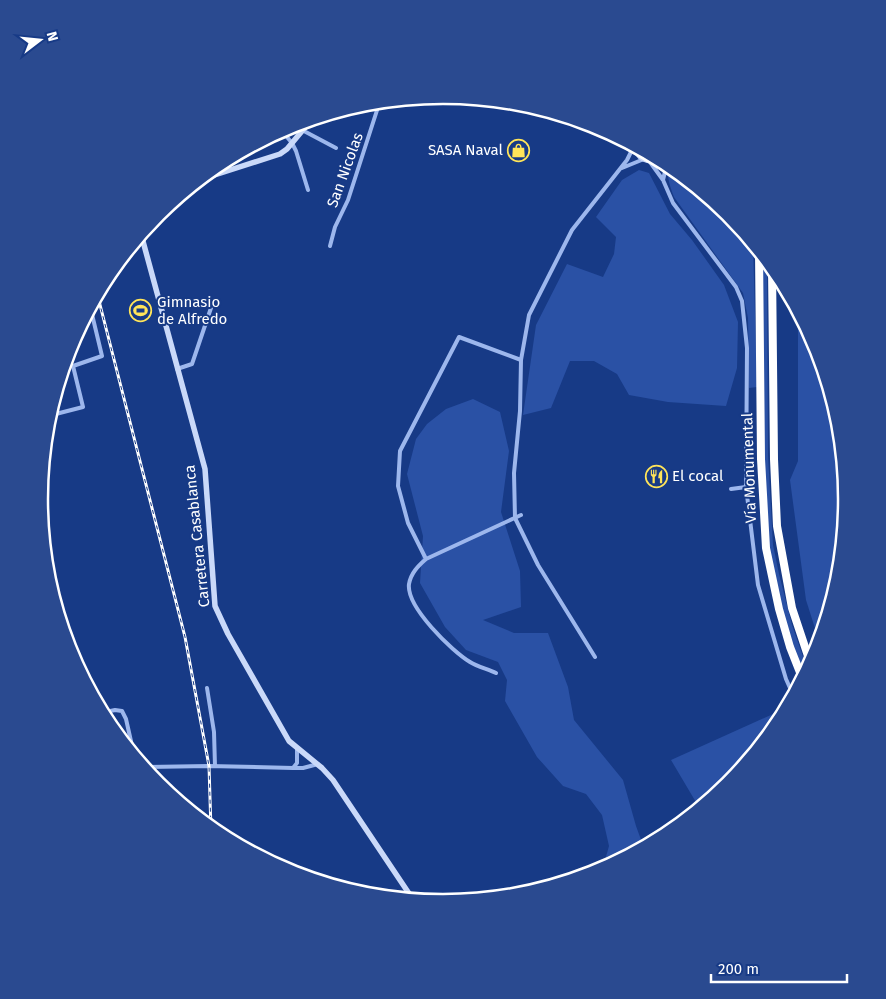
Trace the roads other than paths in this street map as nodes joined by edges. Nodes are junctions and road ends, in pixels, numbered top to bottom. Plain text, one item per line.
1 (378, 110) edge
2 (302, 130) joint
3 (287, 137) edge
4 (292, 143) junction
5 (336, 148) dead end
6 (631, 152) edge
7 (646, 160) joint
8 (618, 171) junction
9 (665, 172) edge
10 (220, 173) edge
11 (663, 180) junction
12 (308, 190) dead end
13 (143, 242) edge
14 (330, 246) dead end
15 (759, 262) edge
16 (772, 280) edge
17 (213, 302) dead end
18 (92, 316) edge
19 (521, 360) junction
20 (177, 368) junction
21 (57, 414) edge
22 (746, 487) junction
23 (731, 489) dead end
24 (521, 516) dead end
25 (515, 518) junction
26 (426, 559) junction
27 (807, 653) edge
28 (595, 657) dead end
29 (799, 671) edge
30 (496, 672) dead end
31 (207, 688) dead end
32 (790, 689) edge
33 (109, 711) edge
34 (131, 743) edge
35 (297, 749) junction
36 (318, 764) junction
37 (215, 766) junction
38 (152, 767) edge
39 (292, 768) junction
40 (409, 893) edge

1 - 14 street, San Nicolas
2 - 4 main road
2 - 5 street
3 - 4 street
4 - 10 main road
4 - 12 street
6 - 8 street
7 - 8 street
7 - 11 street
8 - 19 street
9 - 11 street
11 - 22 street
13 - 20 main road, Carretera Casablanca
15 - 29 highway, Vía Monumental
16 - 27 highway, Vía Monumental
17 - 20 street
18 - 21 street
19 - 25 street
19 - 26 street
20 - 35 main road, Carretera Casablanca
22 - 23 street
22 - 32 street
24 - 25 street
25 - 26 street
25 - 28 street
26 - 30 street
31 - 37 street
33 - 34 street
35 - 36 main road, Carretera Casablanca
35 - 39 street
36 - 39 street
36 - 40 main road, Carretera Casablanca
37 - 38 street
37 - 39 street

